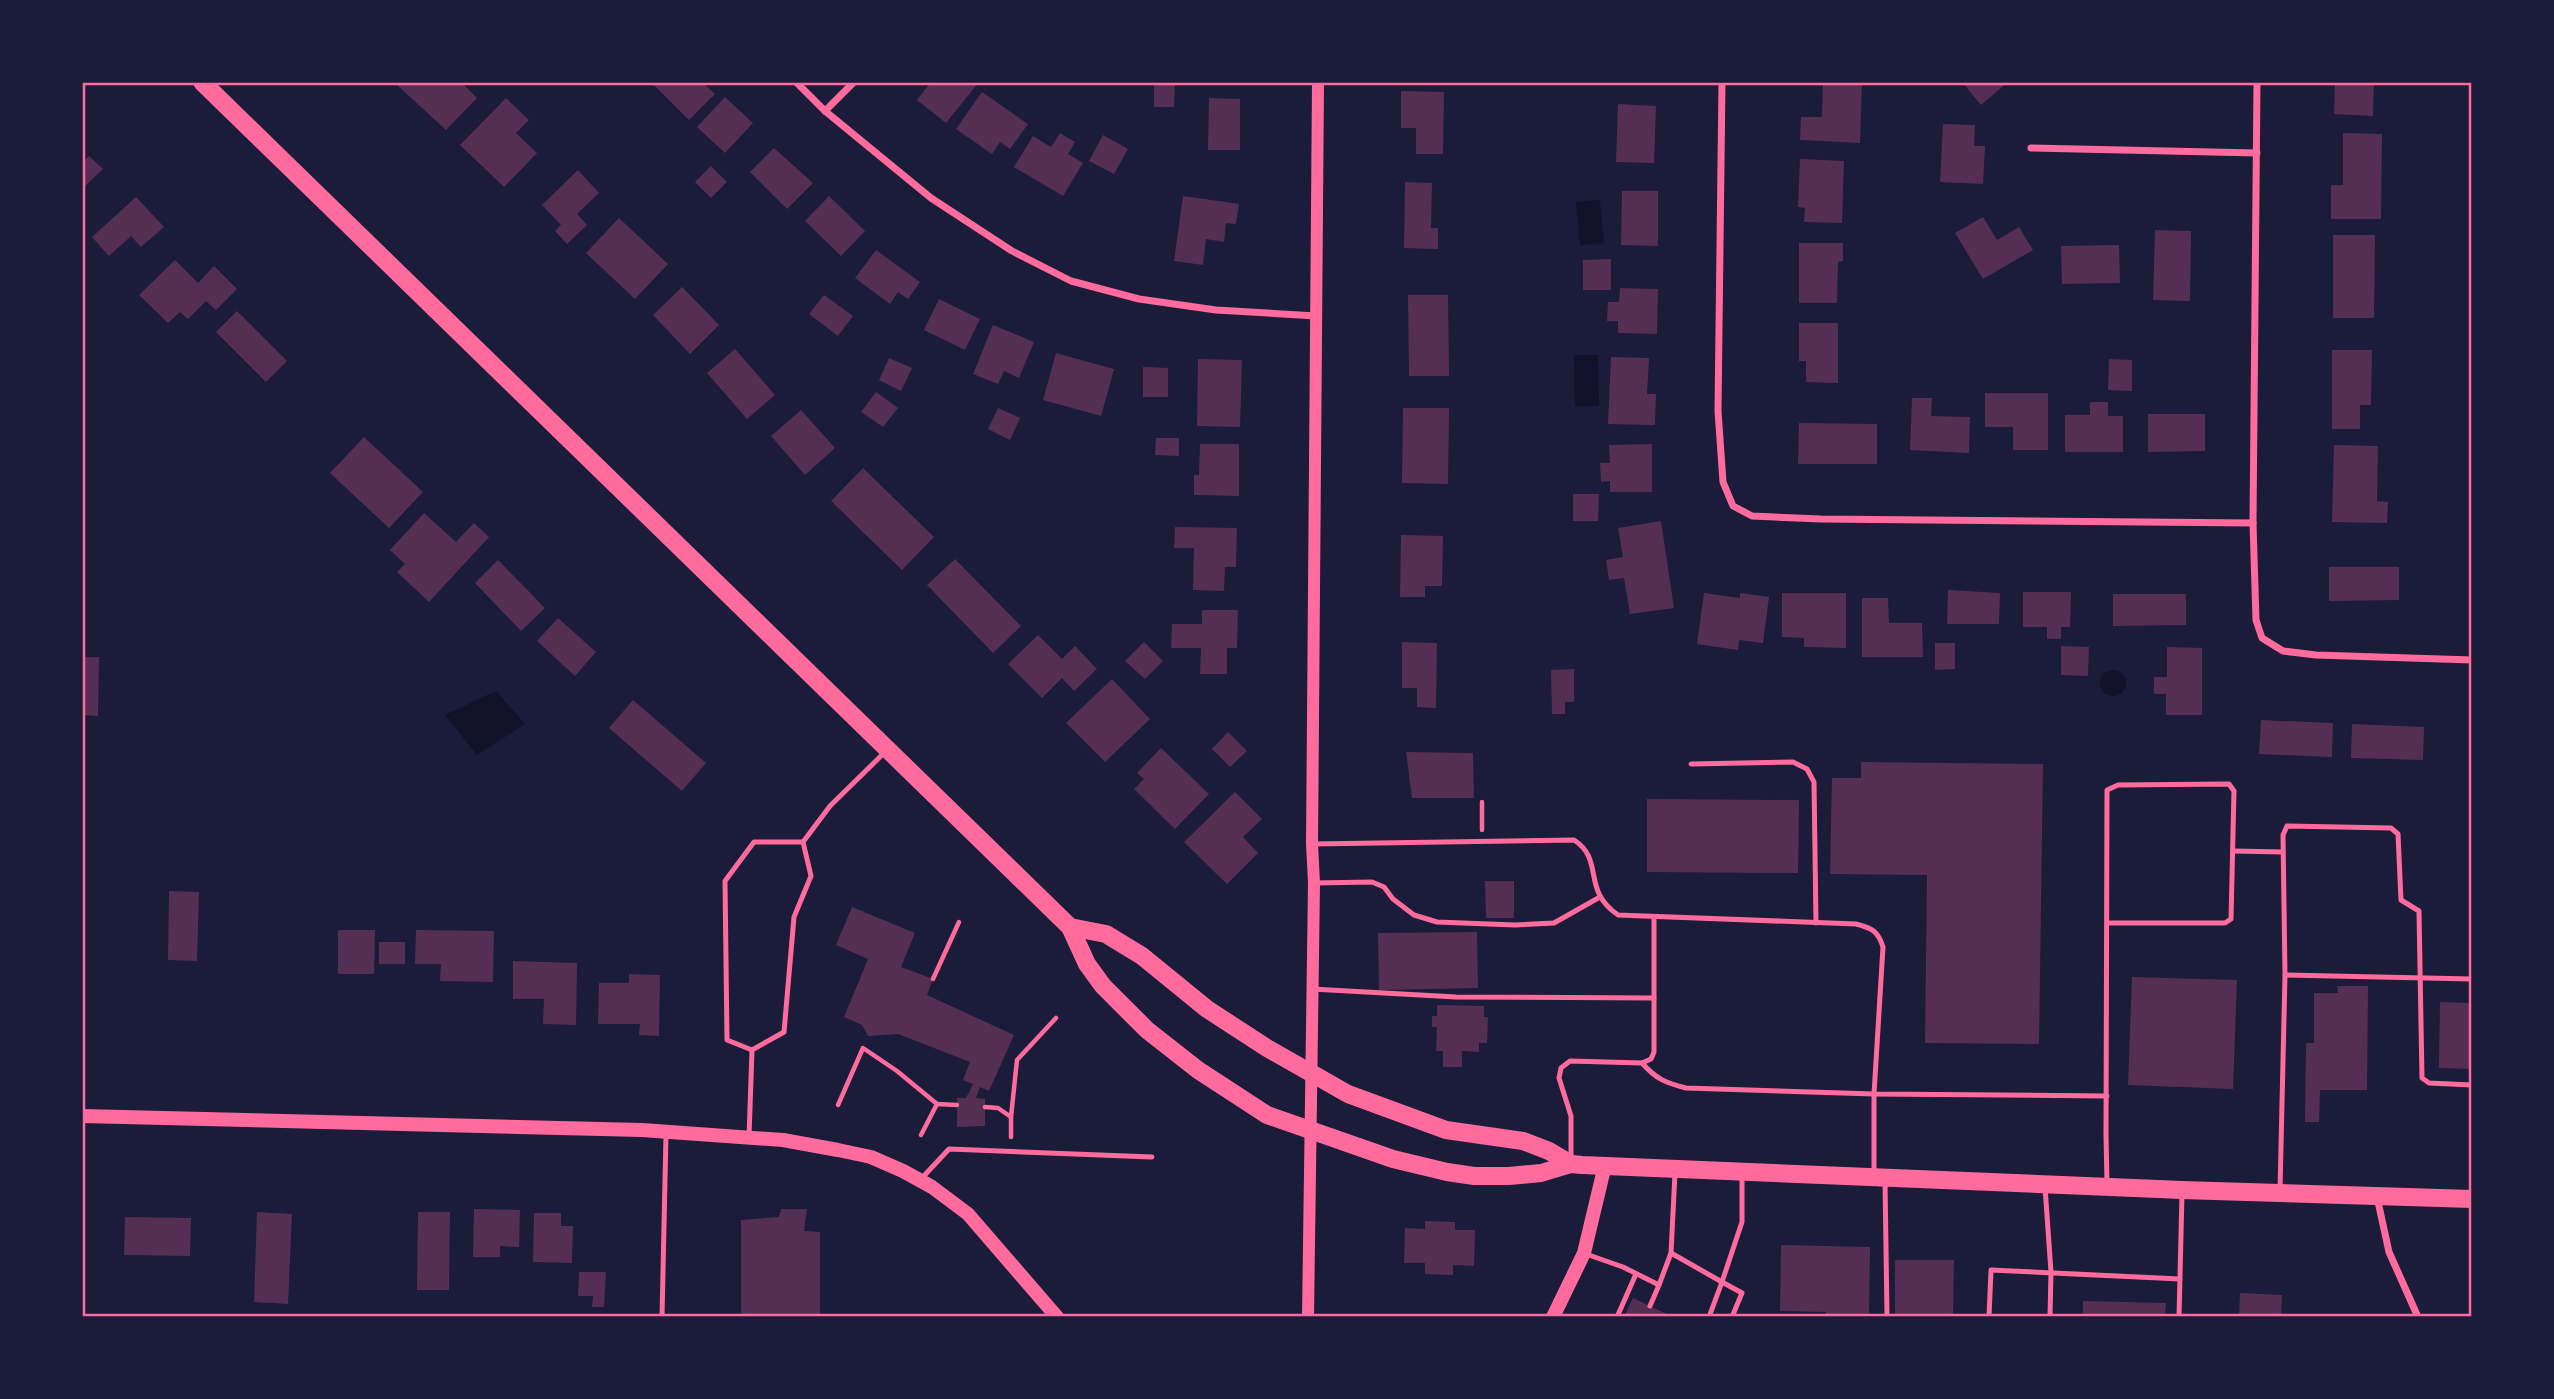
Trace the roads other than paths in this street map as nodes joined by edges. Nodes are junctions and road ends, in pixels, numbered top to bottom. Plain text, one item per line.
1 (202, 82) edge
2 (796, 82) edge
3 (854, 82) edge
4 (1318, 82) edge
5 (1723, 82) edge
6 (2257, 82) edge
7 (824, 111) junction
8 (2031, 148) dead end
9 (2257, 153) junction
10 (1316, 316) junction
11 (2253, 523) junction
12 (2472, 660) edge
13 (888, 749) junction
14 (1691, 764) dead end
15 (803, 842) junction
16 (1312, 844) junction
17 (2233, 851) junction
18 (2283, 852) junction
19 (1314, 883) junction
20 (1600, 897) junction
21 (1654, 917) junction
22 (1816, 922) junction
23 (2107, 923) junction
24 (1070, 928) junction
25 (2285, 975) junction
26 (2421, 977) junction
27 (2472, 979) edge
28 (1312, 989) junction
29 (1654, 998) junction
30 (752, 1050) junction
31 (1642, 1063) junction
32 (1311, 1074) junction
33 (2472, 1085) edge
34 (1874, 1094) junction
35 (2106, 1096) junction
36 (82, 1116) edge
37 (666, 1131) junction
38 (1310, 1131) junction
39 (749, 1137) junction
40 (1152, 1157) dead end
41 (1571, 1164) junction
42 (1605, 1165) junction
43 (1675, 1168) junction
44 (1742, 1171) junction
45 (1880, 1177) junction
46 (919, 1181) junction
47 (2045, 1184) junction
48 (2107, 1187) junction
49 (2182, 1190) junction
50 (2280, 1193) junction
51 (2377, 1196) junction
52 (2472, 1199) edge
53 (1584, 1253) junction
54 (1671, 1253) junction
55 (2051, 1272) junction
56 (1636, 1274) junction
57 (2180, 1279) junction
58 (1722, 1282) junction
59 (1659, 1285) junction
60 (1650, 1306) dead end
61 (662, 1317) edge
62 (1058, 1317) edge
63 (1308, 1317) edge
64 (1553, 1317) edge
65 (1617, 1317) edge
66 (1709, 1317) edge
67 (1732, 1317) edge
68 (1886, 1317) edge
69 (1989, 1317) edge
70 (2050, 1317) edge
71 (2179, 1317) edge
72 (2418, 1317) edge

1 - 13 highway
2 - 7 street
3 - 7 street
4 - 10 street
5 - 11 street
6 - 9 street
7 - 10 street
8 - 9 street
9 - 11 street
10 - 16 street
11 - 12 street
13 - 15 lane
13 - 24 highway
14 - 22 lane
15 - 30 lane
15 - 30 lane
16 - 19 street
16 - 20 lane
17 - 18 lane
17 - 23 lane
17 - 23 lane
18 - 25 lane
18 - 26 lane
19 - 20 lane
19 - 28 street
20 - 21 lane
21 - 22 lane
21 - 29 lane
22 - 34 lane
23 - 35 lane
24 - 32 highway
24 - 38 highway
25 - 26 lane
25 - 50 lane
26 - 27 lane
26 - 33 lane
28 - 29 lane
28 - 32 street
29 - 31 lane
30 - 39 lane
31 - 34 lane
31 - 41 lane
32 - 38 street
32 - 41 highway
34 - 35 lane
34 - 45 lane
35 - 48 lane
36 - 37 main road
37 - 39 main road
37 - 61 lane
38 - 41 highway
38 - 63 street
39 - 46 main road
40 - 46 lane
41 - 42 highway
42 - 43 highway
42 - 53 main road
43 - 44 highway
43 - 54 lane
44 - 45 highway
44 - 58 lane
45 - 47 highway
45 - 68 lane
46 - 62 main road
47 - 48 highway
47 - 55 lane
48 - 49 highway
49 - 50 highway
49 - 57 lane
50 - 51 highway
51 - 52 highway
51 - 72 street
53 - 56 lane
53 - 64 main road
54 - 58 lane
54 - 59 lane
55 - 57 lane
55 - 69 lane
55 - 70 lane
56 - 59 lane
56 - 65 lane
57 - 71 lane
58 - 66 lane
58 - 67 lane
59 - 60 lane

